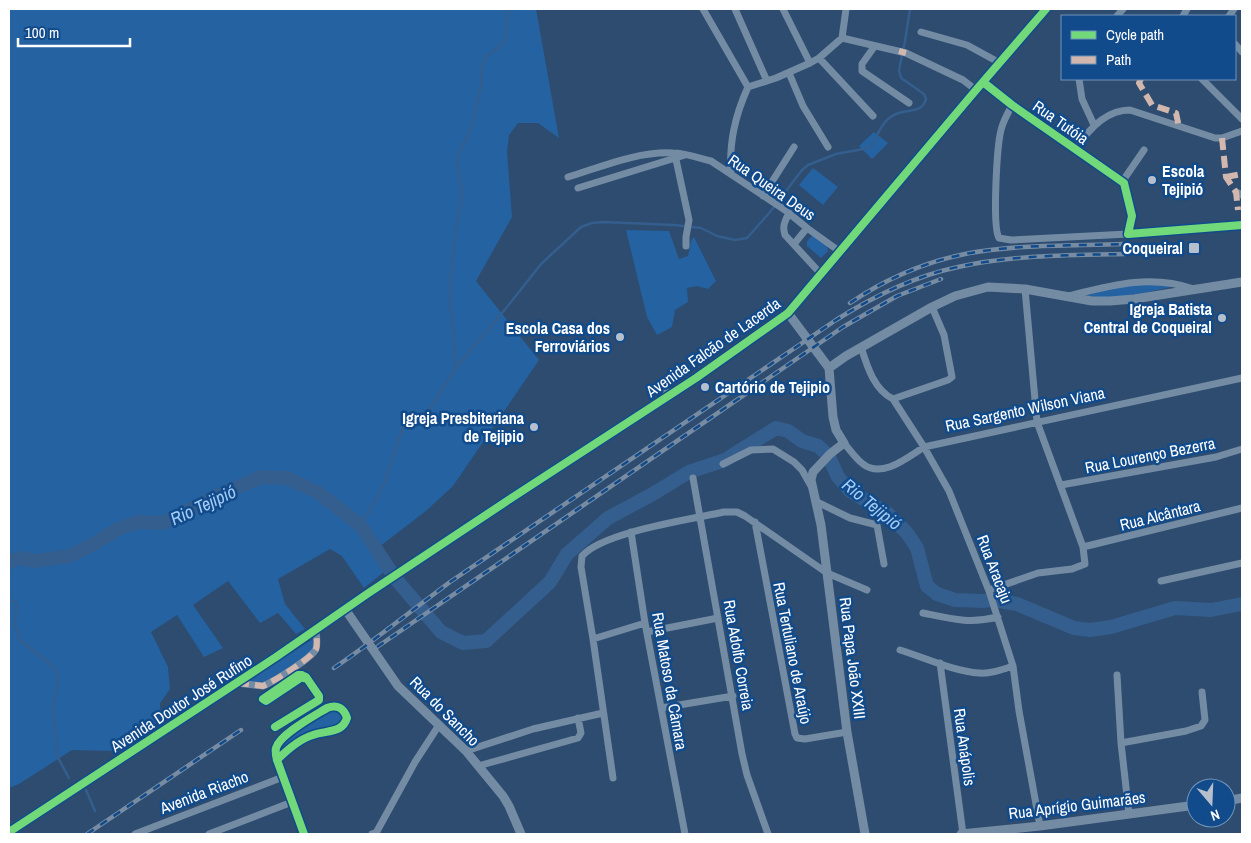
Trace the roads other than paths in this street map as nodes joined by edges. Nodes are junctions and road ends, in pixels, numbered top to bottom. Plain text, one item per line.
1 (703, 9) edge
2 (734, 9) edge
3 (783, 9) edge
4 (839, 9) edge
5 (1046, 9) edge
6 (846, 12) edge
7 (922, 32) dead end
8 (842, 38) junction
9 (874, 47) junction
10 (819, 58) junction
11 (810, 63) junction
12 (1000, 63) junction
13 (789, 73) junction
14 (1079, 80) edge
15 (1203, 80) edge
16 (767, 81) junction
17 (979, 86) junction
18 (748, 87) junction
19 (909, 103) dead end
20 (1012, 105) junction
21 (873, 116) dead end
22 (1242, 119) edge
23 (1094, 125) junction
24 (1242, 131) edge
25 (794, 147) dead end
26 (828, 148) dead end
27 (1076, 149) junction
28 (1144, 150) dead end
29 (675, 156) junction
30 (731, 174) junction
31 (568, 177) dead end
32 (1123, 182) junction
33 (578, 188) dead end
34 (763, 196) junction
35 (787, 211) junction
36 (1241, 225) edge
37 (807, 228) junction
38 (1128, 234) junction
39 (794, 244) junction
40 (686, 246) dead end
41 (840, 251) junction
42 (820, 273) junction
43 (1242, 282) edge
44 (1025, 289) junction
45 (1195, 289) junction
46 (1065, 296) junction
47 (932, 307) junction
48 (788, 313) junction
49 (861, 347) junction
50 (830, 368) junction
51 (1242, 378) edge
52 (893, 399) junction
53 (1037, 422) junction
54 (844, 443) junction
55 (924, 447) junction
56 (1242, 450) edge
57 (723, 464) dead end
58 (694, 478) dead end
59 (1062, 485) junction
60 (812, 487) junction
61 (815, 501) junction
62 (1242, 508) edge
63 (699, 517) junction
64 (755, 522) junction
65 (632, 532) junction
66 (1084, 547) junction
67 (1242, 563) edge
68 (884, 564) dead end
69 (827, 573) junction
70 (1161, 581) dead end
71 (866, 590) dead end
72 (989, 590) junction
73 (367, 594) joint
74 (345, 609) junction
75 (924, 613) dead end
76 (998, 616) junction
77 (718, 618) junction
78 (645, 623) junction
79 (316, 629) junction
80 (647, 632) junction
81 (593, 639) junction
82 (900, 650) dead end
83 (940, 663) junction
84 (1012, 666) junction
85 (1117, 675) dead end
86 (237, 683) junction
87 (1202, 692) dead end
88 (733, 696) junction
89 (661, 708) junction
90 (603, 713) junction
91 (578, 718) junction
92 (439, 725) junction
93 (847, 732) junction
94 (1121, 743) junction
95 (466, 751) junction
96 (277, 760) junction
97 (478, 766) junction
98 (283, 777) junction
99 (613, 778) dead end
100 (292, 802) junction
101 (1186, 806) edge
102 (1130, 814) junction
103 (1040, 826) junction
104 (9, 832) edge
105 (135, 834) edge
106 (209, 834) edge
107 (304, 834) edge
108 (375, 834) edge
109 (521, 834) edge
110 (685, 834) edge
111 (768, 834) edge
112 (865, 834) edge
113 (962, 834) edge
114 (967, 834) edge

1 - 18 street
2 - 16 street
3 - 11 street
4 - 6 street
5 - 12 main road, Avenida Falcão de Lacerda
6 - 8 street
7 - 12 street
8 - 9 street
8 - 10 street
9 - 17 street
9 - 19 street
10 - 11 street
10 - 21 street
11 - 13 street
12 - 17 main road, Avenida Falcão de Lacerda
13 - 16 street
13 - 26 street
14 - 23 street
15 - 22 street
16 - 18 street
17 - 20 street, Rua Tutóia
17 - 41 main road, Avenida Falcão de Lacerda
18 - 30 street
20 - 27 street, Rua Tutóia
20 - 38 street
23 - 24 street
23 - 27 street
25 - 34 street
27 - 32 street, Rua Tutóia
28 - 32 street
29 - 30 street, Rua Queira Deus
29 - 31 street, Rua Queira Deus
29 - 33 street, Rua Queira Deus
29 - 40 street
30 - 34 street, Rua Queira Deus
32 - 38 street
34 - 35 street, Rua Queira Deus
35 - 37 street, Rua Queira Deus
35 - 39 street
36 - 38 street
37 - 39 street
37 - 41 street, Rua Queira Deus
39 - 42 street
41 - 42 main road, Avenida Falcão de Lacerda
42 - 48 main road, Avenida Falcão de Lacerda
43 - 45 street
44 - 46 street
44 - 47 street
44 - 53 street
45 - 46 street
45 - 46 street
47 - 49 street
47 - 52 street
48 - 50 street
48 - 73 main road, Avenida Falcão de Lacerda
49 - 50 street
49 - 52 street, Rua Aracaju
50 - 54 street, Rua Sargento Wilson Viana
51 - 53 street, Rua Sargento Wilson Viana
52 - 55 street, Rua Aracaju
53 - 55 street, Rua Sargento Wilson Viana
53 - 59 street
54 - 55 street, Rua Sargento Wilson Viana
54 - 60 street, Rua Papa João XXIII
55 - 72 street, Rua Aracaju
56 - 59 street, Rua Lourenço Bezerra
57 - 60 street, Rua Papa João XXIII
58 - 63 street, Rua Adolfo Correia
59 - 66 street
60 - 61 street, Rua Papa João XXIII
61 - 68 street
61 - 69 street, Rua Papa João XXIII
62 - 66 street, Rua Alcântara
63 - 64 street
63 - 65 street
63 - 77 street, Rua Adolfo Correia
64 - 69 street
64 - 93 street, Rua Tertuliano de Araújo
65 - 78 street, Rua Matoso da Câmara
65 - 81 street
66 - 72 street
67 - 70 street
69 - 71 street
69 - 93 street, Rua Papa João XXIII
72 - 76 street, Rua Aracaju
73 - 74 main road, Avenida Doutor José Rufino
74 - 79 main road, Avenida Doutor José Rufino
74 - 92 street, Rua do Sancho
75 - 76 street
76 - 84 street, Rua Aracaju
77 - 80 street
77 - 88 street, Rua Adolfo Correia
78 - 80 street, Rua Matoso da Câmara
78 - 81 street
79 - 86 main road, Avenida Doutor José Rufino
79 - 86 street
80 - 89 street, Rua Matoso da Câmara
81 - 90 street
82 - 83 street
83 - 84 street
83 - 113 street, Rua Anápolis
84 - 103 street, Rua Aracaju
85 - 94 street
86 - 104 main road, Avenida Doutor José Rufino
87 - 94 street
88 - 89 street
88 - 111 street, Rua Adolfo Correia
89 - 110 street, Rua Matoso da Câmara
90 - 91 street
90 - 99 street
91 - 95 street
91 - 97 street
92 - 95 street, Rua do Sancho
92 - 108 street
93 - 112 street, Rua Papa João XXIII
94 - 102 street
95 - 97 street, Rua do Sancho
96 - 96 street
96 - 98 street
97 - 109 street, Rua do Sancho
98 - 100 street
98 - 105 street, Avenida Riacho
100 - 106 street
100 - 107 street
101 - 102 street, Rua Aprígio Guimarães
102 - 103 street, Rua Aprígio Guimarães
103 - 114 street, Rua Aprígio Guimarães
113 - 114 street, Rua Aprígio Guimarães

